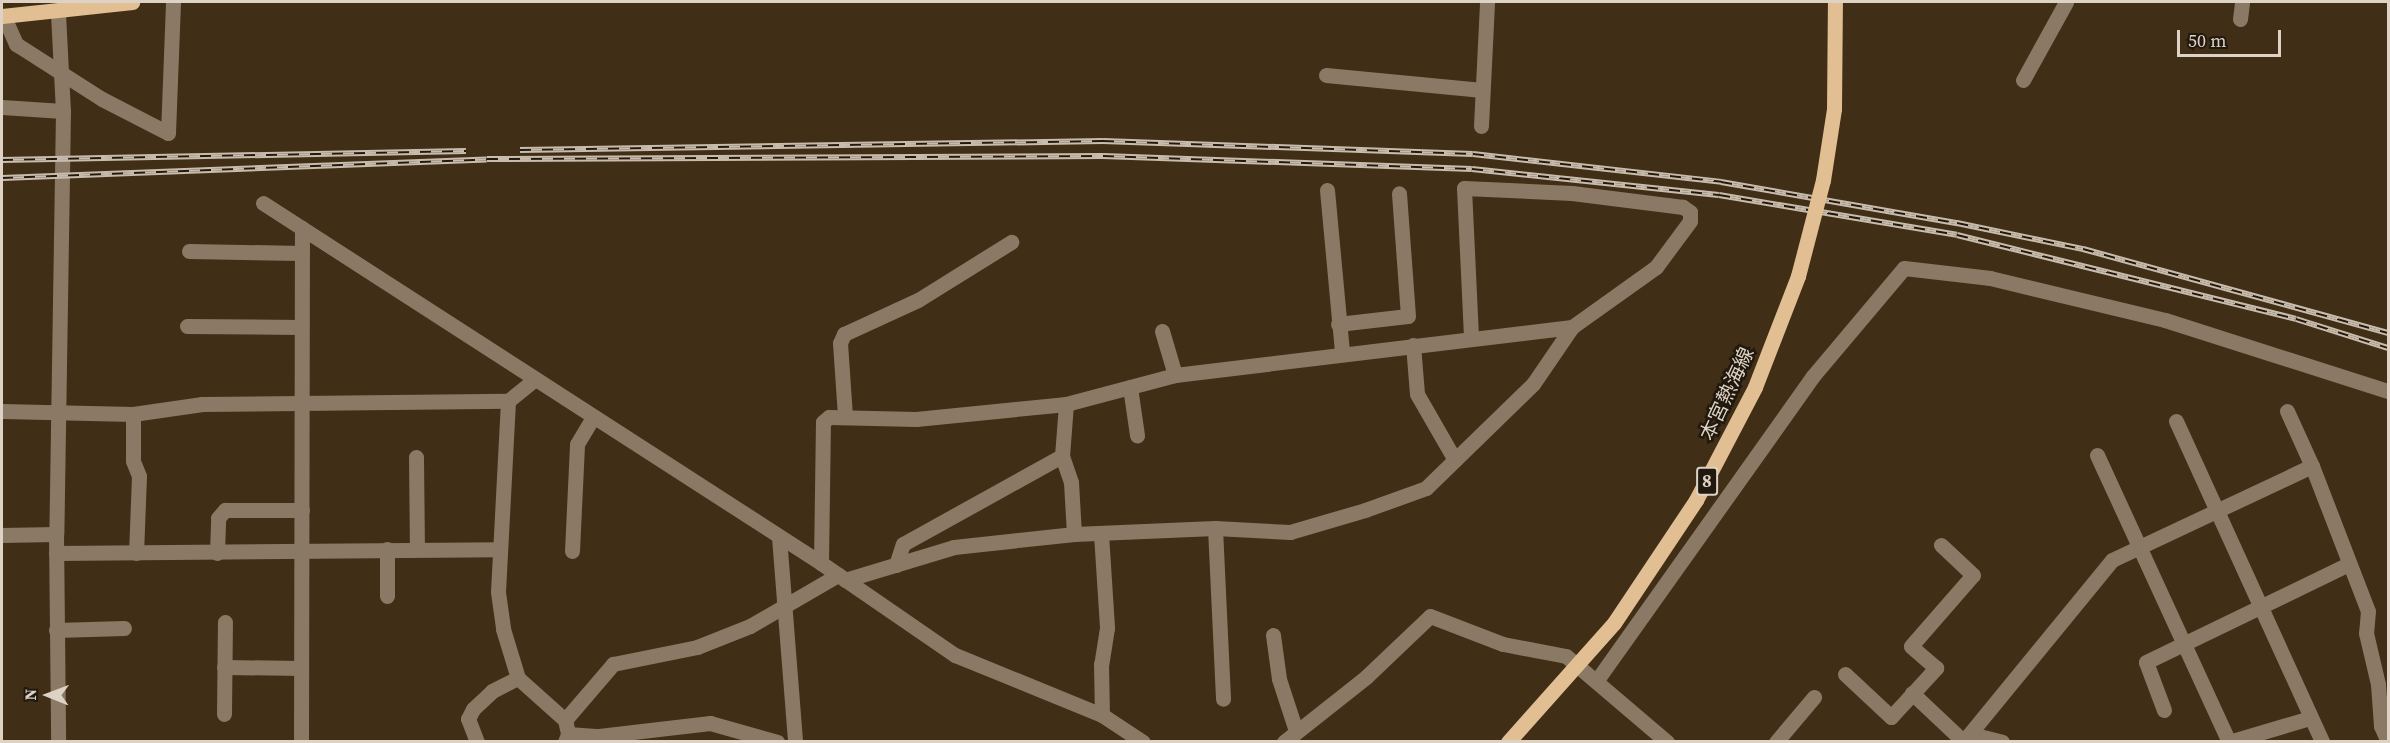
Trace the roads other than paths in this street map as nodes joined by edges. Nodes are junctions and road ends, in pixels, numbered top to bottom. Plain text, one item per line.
1 (132, 2) edge
2 (173, 2) edge
3 (1487, 2) edge
4 (1835, 2) edge
5 (2066, 2) edge
6 (2242, 2) edge
7 (58, 13) junction
8 (3, 16) edge
9 (2240, 19) dead end
10 (64, 74) junction
11 (1326, 75) dead end
12 (2023, 80) dead end
13 (1482, 90) junction
14 (2, 108) edge
15 (63, 111) junction
16 (1481, 126) dead end
17 (1327, 190) dead end
18 (1399, 193) dead end
19 (263, 203) dead end
20 (303, 228) junction
21 (1011, 242) dead end
22 (189, 251) dead end
23 (302, 253) junction
24 (1338, 324) junction
25 (187, 326) dead end
26 (301, 327) junction
27 (1572, 327) junction
28 (1162, 331) dead end
29 (1471, 339) junction
30 (1413, 345) junction
31 (1342, 352) junction
32 (1175, 375) junction
33 (535, 378) junction
34 (1130, 387) junction
35 (2388, 391) edge
36 (508, 401) junction
37 (1066, 404) junction
38 (303, 405) junction
39 (2, 411) edge
40 (58, 411) junction
41 (2287, 411) dead end
42 (133, 414) junction
43 (845, 416) junction
44 (593, 417) junction
45 (2176, 421) dead end
46 (1137, 435) dead end
47 (2097, 455) dead end
48 (1062, 456) junction
49 (416, 457) dead end
50 (1455, 460) junction
51 (2312, 466) junction
52 (2216, 509) junction
53 (302, 510) junction
54 (1215, 528) junction
55 (56, 534) junction
56 (1074, 534) junction
57 (1101, 534) junction
58 (2, 535) edge
59 (779, 537) junction
60 (1941, 545) dead end
61 (2141, 545) junction
62 (300, 548) junction
63 (387, 549) junction
64 (417, 549) junction
65 (499, 549) junction
66 (572, 551) dead end
67 (56, 553) junction
68 (136, 553) junction
69 (217, 553) junction
70 (821, 563) junction
71 (2349, 564) junction
72 (896, 565) junction
73 (842, 577) junction
74 (387, 596) dead end
75 (2260, 609) junction
76 (785, 610) junction
77 (225, 622) dead end
78 (124, 627) dead end
79 (56, 630) junction
80 (1273, 635) dead end
81 (2187, 644) junction
82 (1581, 666) junction
83 (224, 667) junction
84 (301, 668) junction
85 (1845, 674) dead end
86 (518, 678) junction
87 (1597, 680) junction
88 (1912, 693) junction
89 (1814, 697) dead end
90 (1223, 699) dead end
91 (2164, 710) dead end
92 (224, 714) dead end
93 (1102, 714) junction
94 (2310, 718) junction
95 (1296, 731) junction
96 (567, 734) edge
97 (1966, 739) edge
98 (58, 741) edge
99 (301, 741) edge
100 (477, 741) edge
101 (777, 741) edge
102 (795, 741) edge
103 (1143, 741) edge
104 (1284, 741) edge
105 (1508, 741) edge
106 (1667, 741) edge
107 (1776, 741) edge
108 (2002, 741) edge
109 (2229, 741) edge
110 (2322, 741) edge
111 (2388, 741) edge

1 - 7 main road
2 - 10 street
3 - 13 street
4 - 82 main road, 本宮熱海線 / 8, bridge
5 - 12 street
6 - 9 street
7 - 8 main road
7 - 10 street
8 - 10 street
10 - 15 street
11 - 13 street
13 - 16 street
14 - 15 street
15 - 40 street
17 - 24 street
18 - 24 street
19 - 20 street
20 - 23 street
20 - 33 street
21 - 43 street
22 - 23 street
23 - 26 street
24 - 31 street
25 - 26 street
26 - 38 street
27 - 29 street
27 - 29 street
27 - 50 street
28 - 32 street
29 - 30 street
30 - 31 street
30 - 50 street
31 - 32 street
32 - 34 street
33 - 36 street
33 - 44 street
34 - 37 street
34 - 46 street
35 - 87 street
36 - 38 street
36 - 65 street
37 - 43 street
37 - 48 street
38 - 42 street
38 - 53 street
39 - 40 street
40 - 42 street
40 - 55 street
41 - 51 street
42 - 68 street
43 - 70 street
44 - 59 street
44 - 66 street
45 - 52 street
47 - 61 street
48 - 56 street
48 - 72 street
49 - 64 street
50 - 54 street
51 - 52 street
51 - 71 street
52 - 61 street
52 - 75 street
53 - 62 street
53 - 69 street
54 - 57 street
54 - 90 street
55 - 58 street
55 - 67 street
56 - 57 street
56 - 72 street
57 - 93 street
59 - 70 street
59 - 76 street
60 - 88 street
61 - 81 street
61 - 97 street
62 - 63 street
62 - 69 street
62 - 84 street
63 - 64 street
63 - 74 street
64 - 65 street
65 - 86 street
67 - 68 street
67 - 79 street
68 - 69 street
70 - 73 street
71 - 75 street
71 - 111 street
72 - 73 street
73 - 76 street
73 - 93 street
75 - 81 street
75 - 94 street
76 - 96 street
76 - 102 street
77 - 83 street
78 - 79 street
79 - 98 street
80 - 95 street
81 - 91 street
81 - 109 street
82 - 87 street
82 - 95 street
82 - 105 main road, 本宮熱海線 / 8
83 - 84 street
83 - 92 street
84 - 99 street
85 - 88 street
86 - 96 street
86 - 100 street
87 - 106 street
88 - 97 street
89 - 107 street
93 - 103 street
94 - 109 street
94 - 110 street
95 - 104 street
96 - 101 street
97 - 108 street

